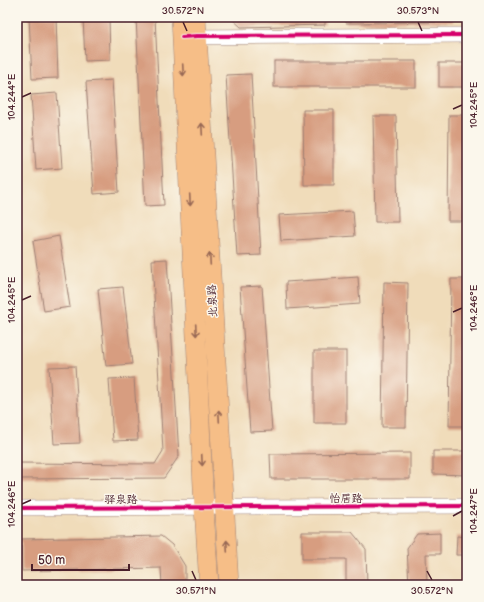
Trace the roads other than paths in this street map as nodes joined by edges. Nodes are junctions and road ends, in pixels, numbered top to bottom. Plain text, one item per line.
1 (181, 17) edge
2 (196, 17) edge
3 (467, 35) edge
4 (189, 37) junction
5 (467, 506) edge
6 (17, 508) edge
7 (204, 508) junction
8 (225, 508) junction
9 (209, 585) edge
10 (229, 585) edge

1 - 4 main road, 北泉路
2 - 4 main road, 北泉路
3 - 4 street
4 -> 7 main road, 北泉路
8 -> 4 main road, 北泉路
5 - 8 street, 怡居路
6 - 7 street, 驿泉路
7 - 8 street, 驿泉路
7 - 9 main road, 北泉路
10 -> 8 main road, 北泉路

